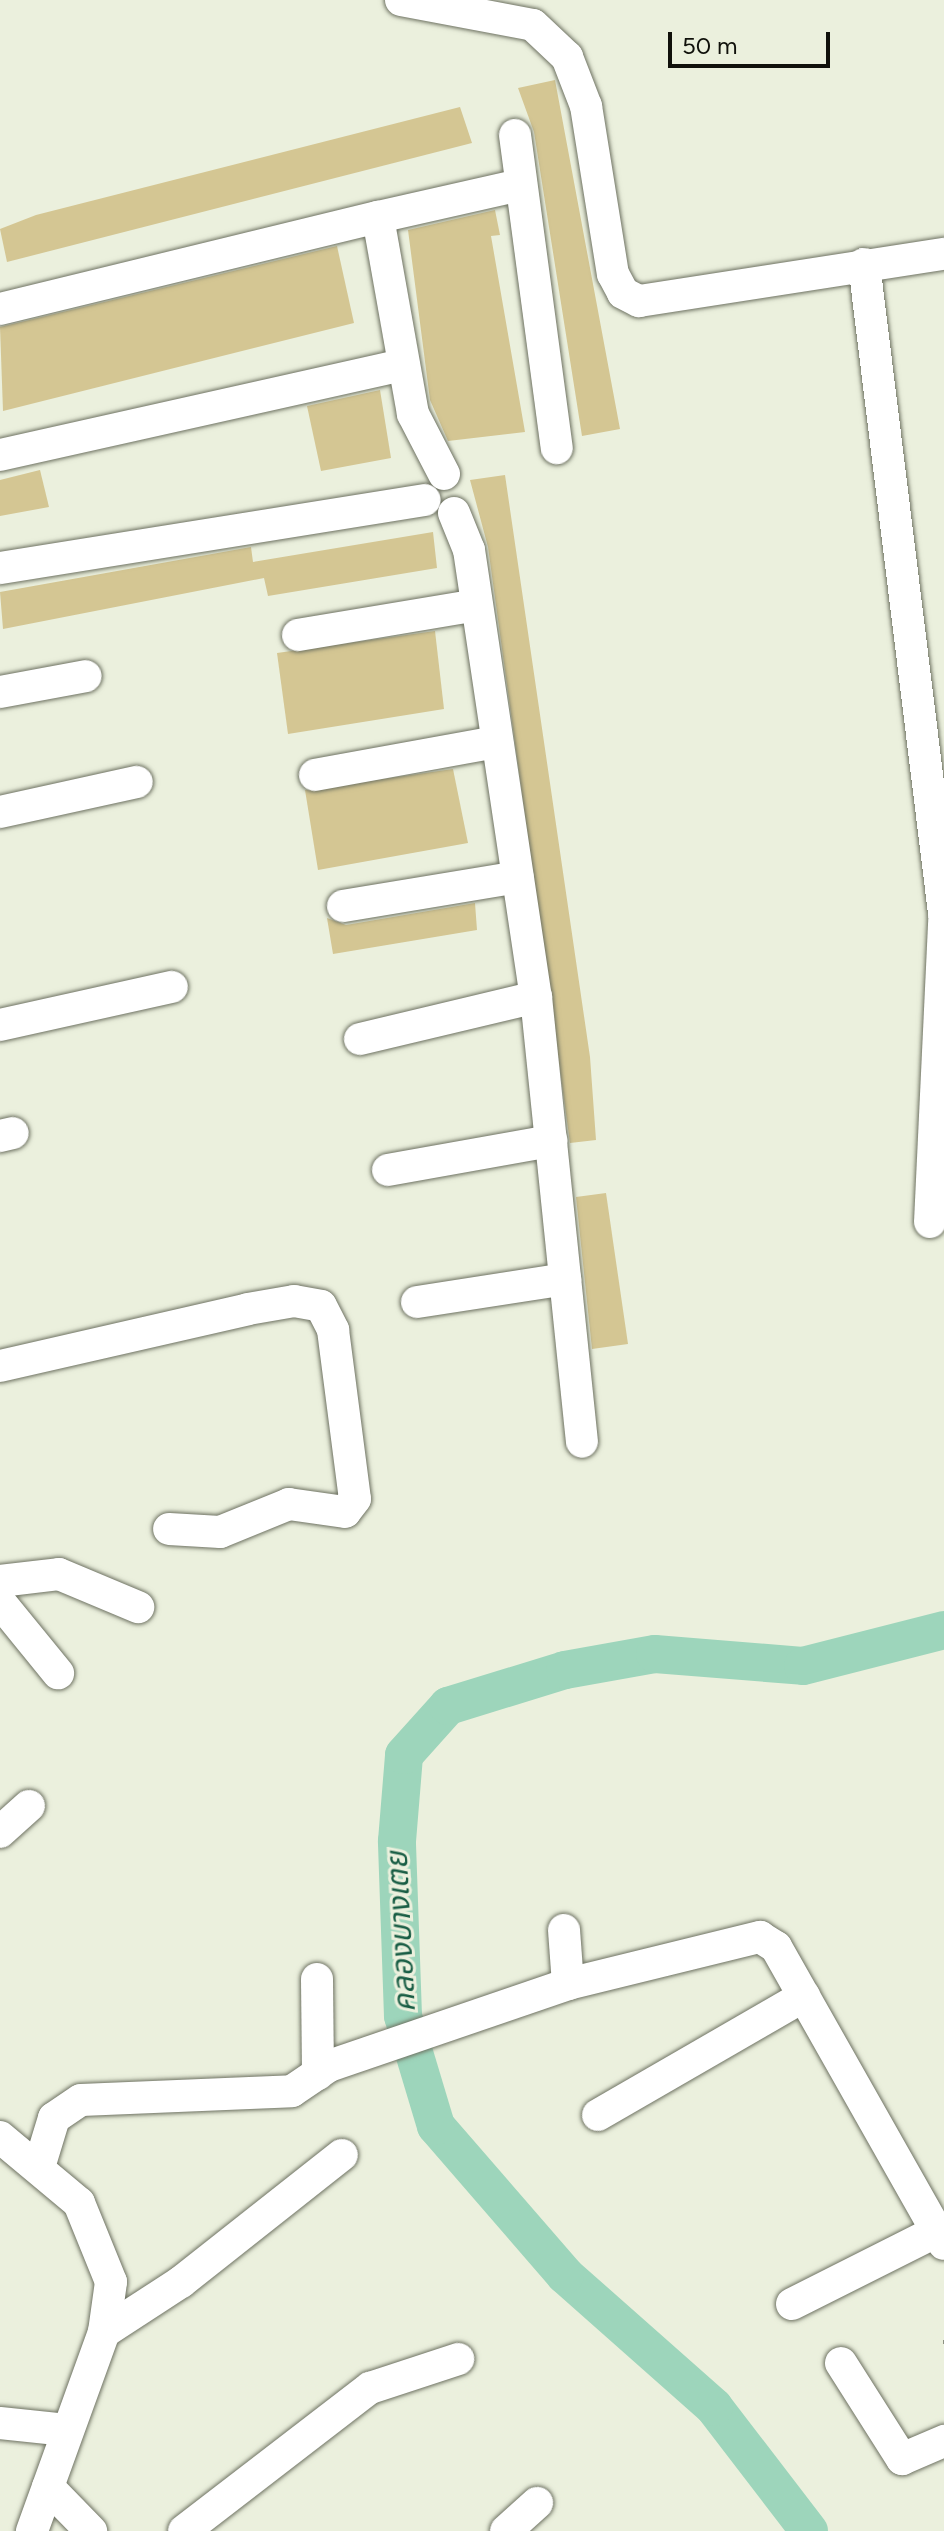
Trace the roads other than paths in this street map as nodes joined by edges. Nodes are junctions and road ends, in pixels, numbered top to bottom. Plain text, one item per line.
1 (401, 0) edge
2 (538, 12) edge
3 (515, 135) dead end
4 (520, 185) junction
5 (378, 217) junction
6 (944, 254) edge
7 (864, 264) junction
8 (0, 309) edge
9 (403, 365) junction
10 (557, 448) dead end
11 (0, 455) edge
12 (444, 474) junction
13 (425, 500) junction
14 (454, 513) junction
15 (0, 568) edge
16 (477, 605) junction
17 (298, 635) dead end
18 (86, 676) dead end
19 (0, 692) edge
20 (497, 742) junction
21 (315, 775) dead end
22 (137, 782) dead end
23 (0, 812) edge
24 (518, 877) junction
25 (343, 906) dead end
26 (944, 913) edge
27 (944, 920) edge
28 (172, 987) dead end
29 (536, 997) junction
30 (0, 1025) edge
31 (360, 1039) dead end
32 (551, 1141) junction
33 (388, 1170) dead end
34 (930, 1222) dead end
35 (565, 1279) junction
36 (417, 1302) dead end
37 (0, 1366) edge
38 (582, 1442) dead end
39 (169, 1529) dead end
40 (0, 1581) edge
41 (0, 1602) edge
42 (138, 1607) dead end
43 (58, 1673) dead end
44 (29, 1806) dead end
45 (0, 1832) edge
46 (564, 1930) dead end
47 (317, 1979) dead end
48 (568, 1984) junction
49 (804, 1996) junction
50 (318, 2074) junction
51 (598, 2115) dead end
52 (14, 2153) edge
53 (342, 2155) dead end
54 (940, 2238) edge
55 (792, 2304) dead end
56 (104, 2332) junction
57 (458, 2359) dead end
58 (841, 2363) dead end
59 (0, 2423) edge
60 (64, 2440) junction
61 (944, 2441) edge
62 (0, 2445) edge
63 (48, 2487) junction
64 (537, 2503) dead end
65 (32, 2531) edge
66 (91, 2531) edge
67 (184, 2531) edge
68 (506, 2531) edge

1 - 2 street
2 - 7 street
3 - 4 street
4 - 5 street
4 - 10 street
5 - 8 street
5 - 9 street
6 - 7 street
7 - 26 street
9 - 11 street
9 - 12 street
12 - 13 street
12 - 14 street
13 - 14 street
13 - 15 street
14 - 16 street
16 - 17 street
16 - 20 street
18 - 19 street
20 - 21 street
20 - 24 street
22 - 23 street
24 - 25 street
24 - 29 street
27 - 34 street
28 - 30 street
29 - 31 street
29 - 32 street
32 - 33 street
32 - 35 street
35 - 36 street
35 - 38 street
37 - 39 street
40 - 42 street
41 - 43 street
44 - 45 street
46 - 48 street
47 - 50 street
48 - 49 street
48 - 50 street
49 - 51 street
49 - 54 street
50 - 52 street
52 - 56 street
53 - 56 street
54 - 55 street
56 - 60 street
57 - 67 street
58 - 61 street
59 - 60 street
60 - 62 street
60 - 63 street
63 - 65 street
63 - 66 street
64 - 68 street

